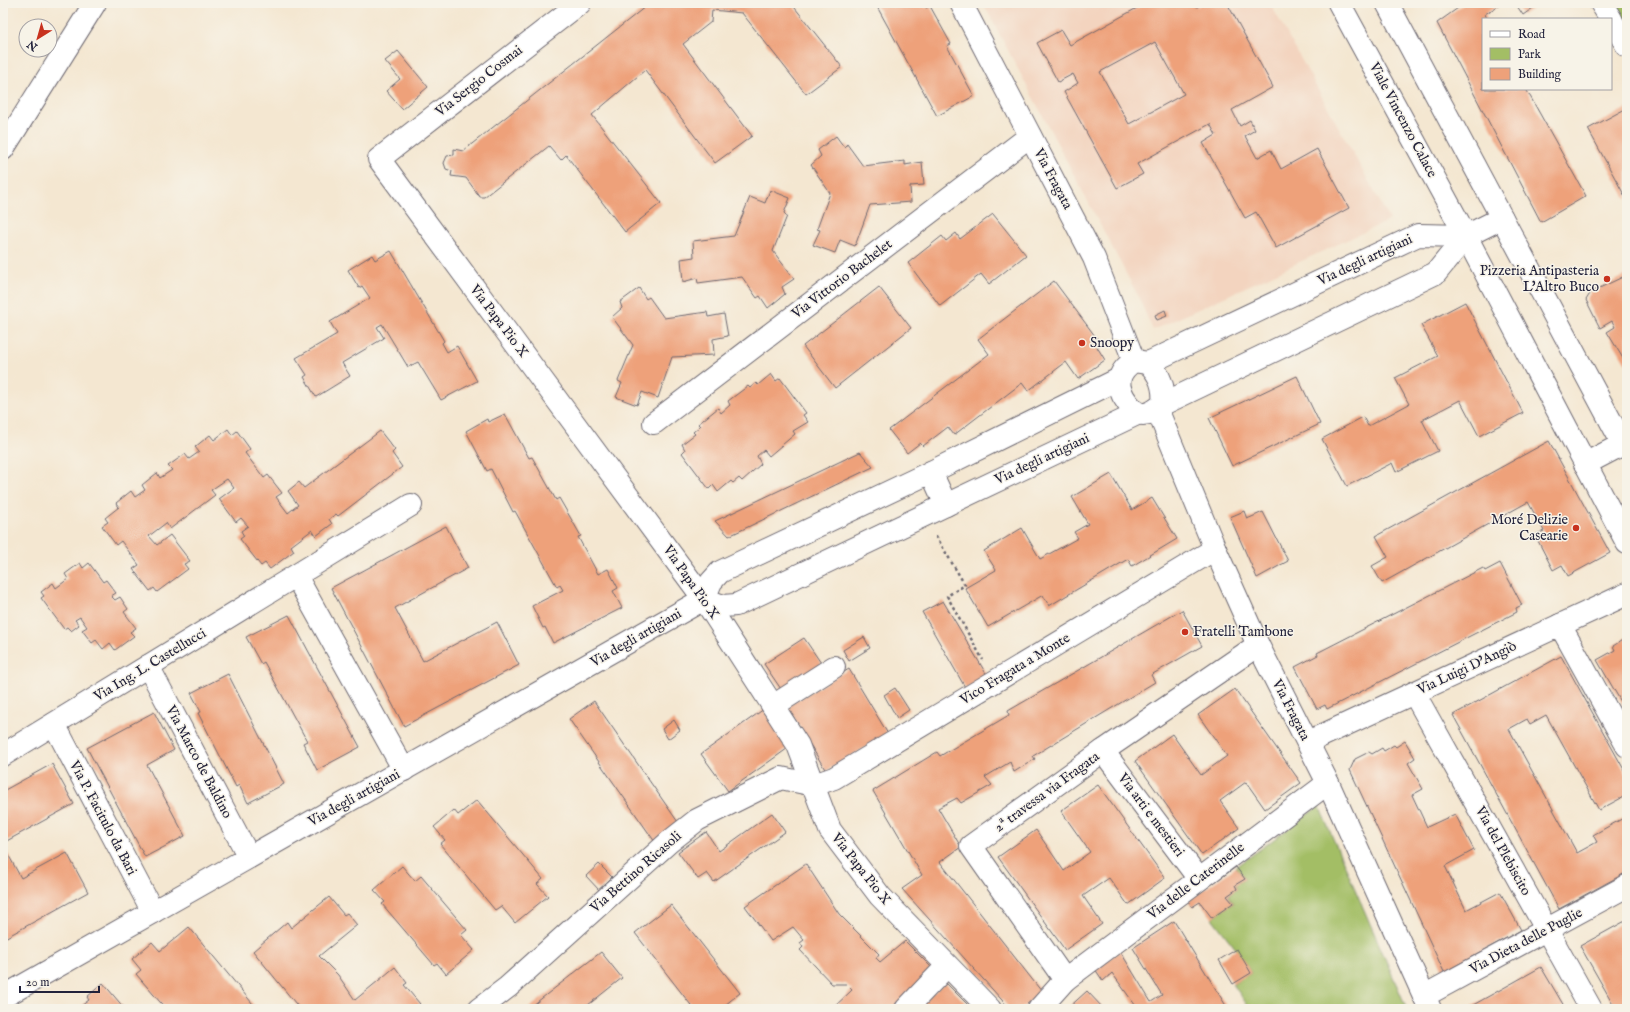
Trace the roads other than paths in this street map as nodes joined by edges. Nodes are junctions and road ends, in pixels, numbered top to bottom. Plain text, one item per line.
1 (95, 3) edge
2 (580, 3) edge
3 (961, 3) edge
4 (1339, 3) edge
5 (1387, 3) edge
6 (1601, 3) edge
7 (1610, 18) edge
8 (1612, 21) edge
9 (1627, 46) edge
10 (1030, 136) junction
11 (3, 149) edge
12 (379, 159) joint
13 (1502, 218) junction
14 (1466, 236) junction
15 (1141, 362) junction
16 (1119, 379) junction
17 (1153, 409) junction
18 (654, 423) dead end
19 (1625, 443) edge
20 (1585, 464) junction
21 (931, 472) junction
22 (946, 505) junction
23 (411, 506) dead end
24 (1627, 543) edge
25 (1215, 549) junction
26 (296, 576) junction
27 (1627, 594) edge
28 (704, 599) junction
29 (1560, 625) junction
30 (1258, 645) junction
31 (148, 666) junction
32 (834, 667) dead end
33 (1414, 692) junction
34 (773, 706) junction
35 (54, 724) junction
36 (1308, 742) junction
37 (1627, 746) edge
38 (1103, 751) junction
39 (3, 755) edge
40 (404, 770) junction
41 (1328, 783) junction
42 (814, 785) junction
43 (249, 857) junction
44 (1199, 879) junction
45 (1627, 886) edge
46 (153, 912) junction
47 (1547, 930) junction
48 (947, 966) junction
49 (1065, 980) junction
50 (3, 997) edge
51 (3, 1001) edge
52 (1427, 1002) edge
53 (9, 1009) edge
54 (479, 1009) edge
55 (906, 1009) edge
56 (990, 1009) edge
57 (1039, 1009) edge
58 (1590, 1009) edge

1 - 11 street
2 - 12 street, Via Sergio Cosmai
3 - 10 street, Via Fragata
4 - 14 street, Viale Vincenzo Calace
5 - 13 street
6 - 7 street
8 - 9 street
10 - 15 street, Via Fragata
10 - 18 street, Via Vittorio Bachelet
12 - 28 street, Via Papa Pio X
13 - 14 street
13 - 19 street
14 - 15 street, Via degli artigiani
14 - 17 street, Via degli artigiani
14 - 20 street, Viale Vincenzo Calace
15 - 16 street
15 - 17 street
16 - 17 street
16 - 21 street
17 - 22 street, Via degli artigiani
17 - 25 street, Via Fragata
19 - 20 street
20 - 24 street, Viale Vincenzo Calace
21 - 22 street
21 - 28 street
22 - 28 street, Via degli artigiani
23 - 26 street, Via Ing. L. Castellucci
25 - 30 street, Via Fragata
25 - 42 street, Vico Fragata a Monte
26 - 31 street, Via Ing. L. Castellucci
26 - 40 street
27 - 29 street, Via Luigi D'Angiò
28 - 34 street, Via Papa Pio X
28 - 40 street, Via degli artigiani
29 - 33 street, Via Luigi D'Angiò
29 - 37 street
30 - 36 street, Via Fragata
30 - 38 street, 2ª travessa via Fragata
31 - 35 street, Via Ing. L. Castellucci
31 - 43 street, Via Marco de Baldino
32 - 34 street
33 - 36 street, Via Luigi D'Angiò
33 - 47 street, Via del Plebiscito
34 - 42 street, Via Papa Pio X
35 - 39 street, Via Ing. L. Castellucci
35 - 46 street, Via P. Facitulo da Bari
36 - 41 street, Via Fragata
38 - 44 street, Via arti e mestieri
38 - 49 street, 2ª travessa via Fragata
40 - 43 street, Via degli artigiani
41 - 44 street, Via delle Caterinelle
41 - 52 street, Via Fragata
42 - 48 street, Via Papa Pio X
42 - 54 street, Via Bettino Ricasoli
43 - 46 street, Via degli artigiani
44 - 49 street, Via delle Caterinelle
45 - 47 street, Via Dieta delle Puglie
46 - 50 street, Via degli artigiani
47 - 52 street, Via Dieta delle Puglie
47 - 58 street, Via del Plebiscito
48 - 55 street
48 - 56 street, Via Papa Pio X
49 - 57 street, Via delle Caterinelle
51 - 53 street

